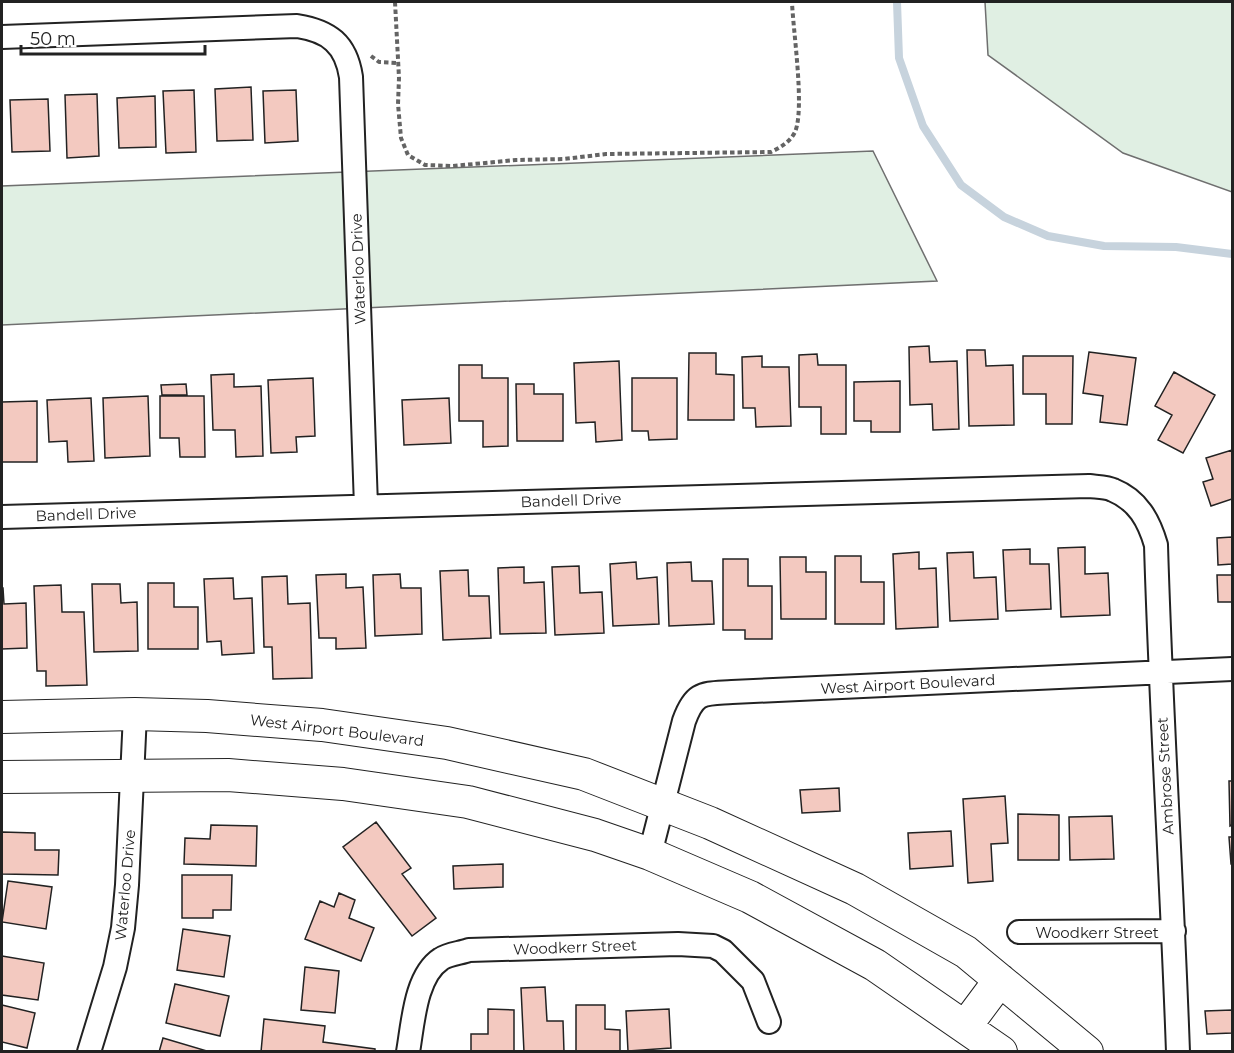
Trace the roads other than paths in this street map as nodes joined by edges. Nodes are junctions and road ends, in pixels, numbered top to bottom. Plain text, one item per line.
1 (2, 37) edge
2 (1136, 505) joint
3 (366, 506) junction
4 (2, 517) edge
5 (1233, 669) edge
6 (1160, 673) junction
7 (135, 714) junction
8 (2, 717) edge
9 (132, 775) junction
10 (2, 777) edge
11 (664, 805) junction
12 (650, 854) junction
13 (1174, 931) junction
14 (1019, 932) dead end
15 (1000, 980) junction
16 (769, 1022) dead end
17 (965, 1027) junction
18 (89, 1052) edge
19 (408, 1052) edge
20 (1001, 1052) edge
21 (1087, 1052) edge
22 (1178, 1052) edge

1 - 3 street, Waterloo Drive
2 - 3 street, Bandell Drive
2 - 6 street, Ambrose Street
3 - 4 street, Bandell Drive
5 - 6 street, West Airport Boulevard
6 - 11 street, West Airport Boulevard
6 - 13 street, Ambrose Street
7 - 8 main road, West Airport Boulevard
7 - 9 street, Waterloo Drive
7 - 11 main road, West Airport Boulevard
9 - 10 main road
9 - 12 main road
9 - 18 street, Waterloo Drive
11 - 12 street, West Airport Boulevard
11 - 15 main road, West Airport Boulevard
12 - 17 main road
13 - 14 street, Woodkerr Street
13 - 22 street, Ambrose Street
15 - 17 main road
15 - 21 main road, West Airport Boulevard
16 - 19 street, Woodkerr Street
17 - 20 main road

